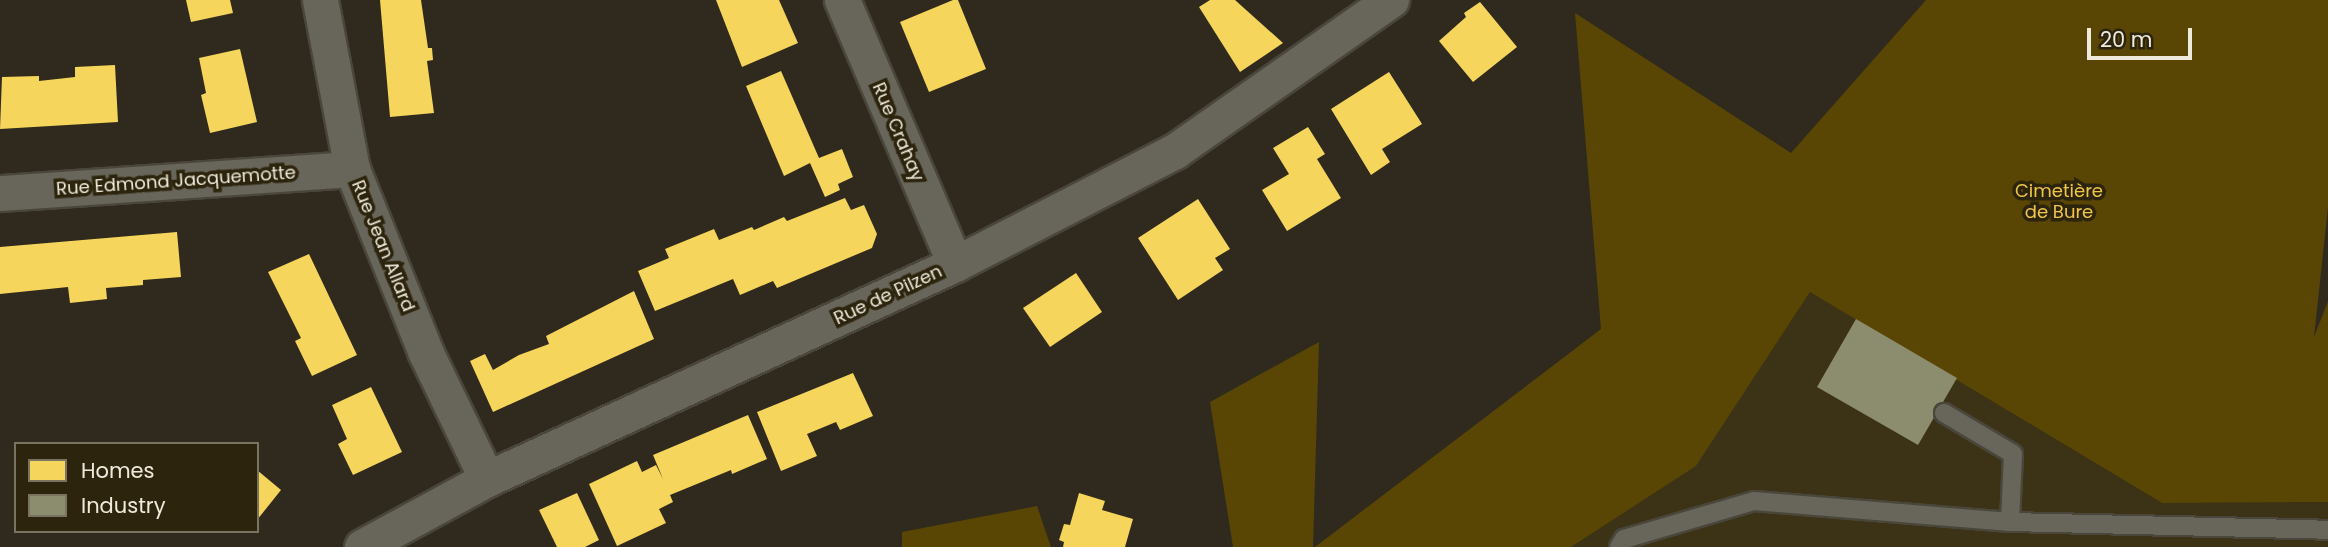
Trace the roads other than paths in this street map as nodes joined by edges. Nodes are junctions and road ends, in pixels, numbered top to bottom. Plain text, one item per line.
1 (320, 0) edge
2 (842, 0) edge
3 (1391, 0) edge
4 (352, 169) junction
5 (0, 193) edge
6 (955, 264) junction
7 (1944, 413) dead end
8 (487, 479) junction
9 (2010, 522) junction
10 (2328, 530) edge
11 (362, 547) edge
12 (1619, 547) edge

1 - 4 street, Rue Jean Allard
2 - 6 street, Rue Crahay
3 - 6 street, Rue de Pilzen
4 - 5 street, Rue Edmond Jacquemotte
4 - 8 street, Rue Jean Allard
6 - 8 street, Rue de Pilzen
7 - 9 lane
8 - 11 street, Rue de Pilzen
9 - 10 lane
9 - 12 lane

